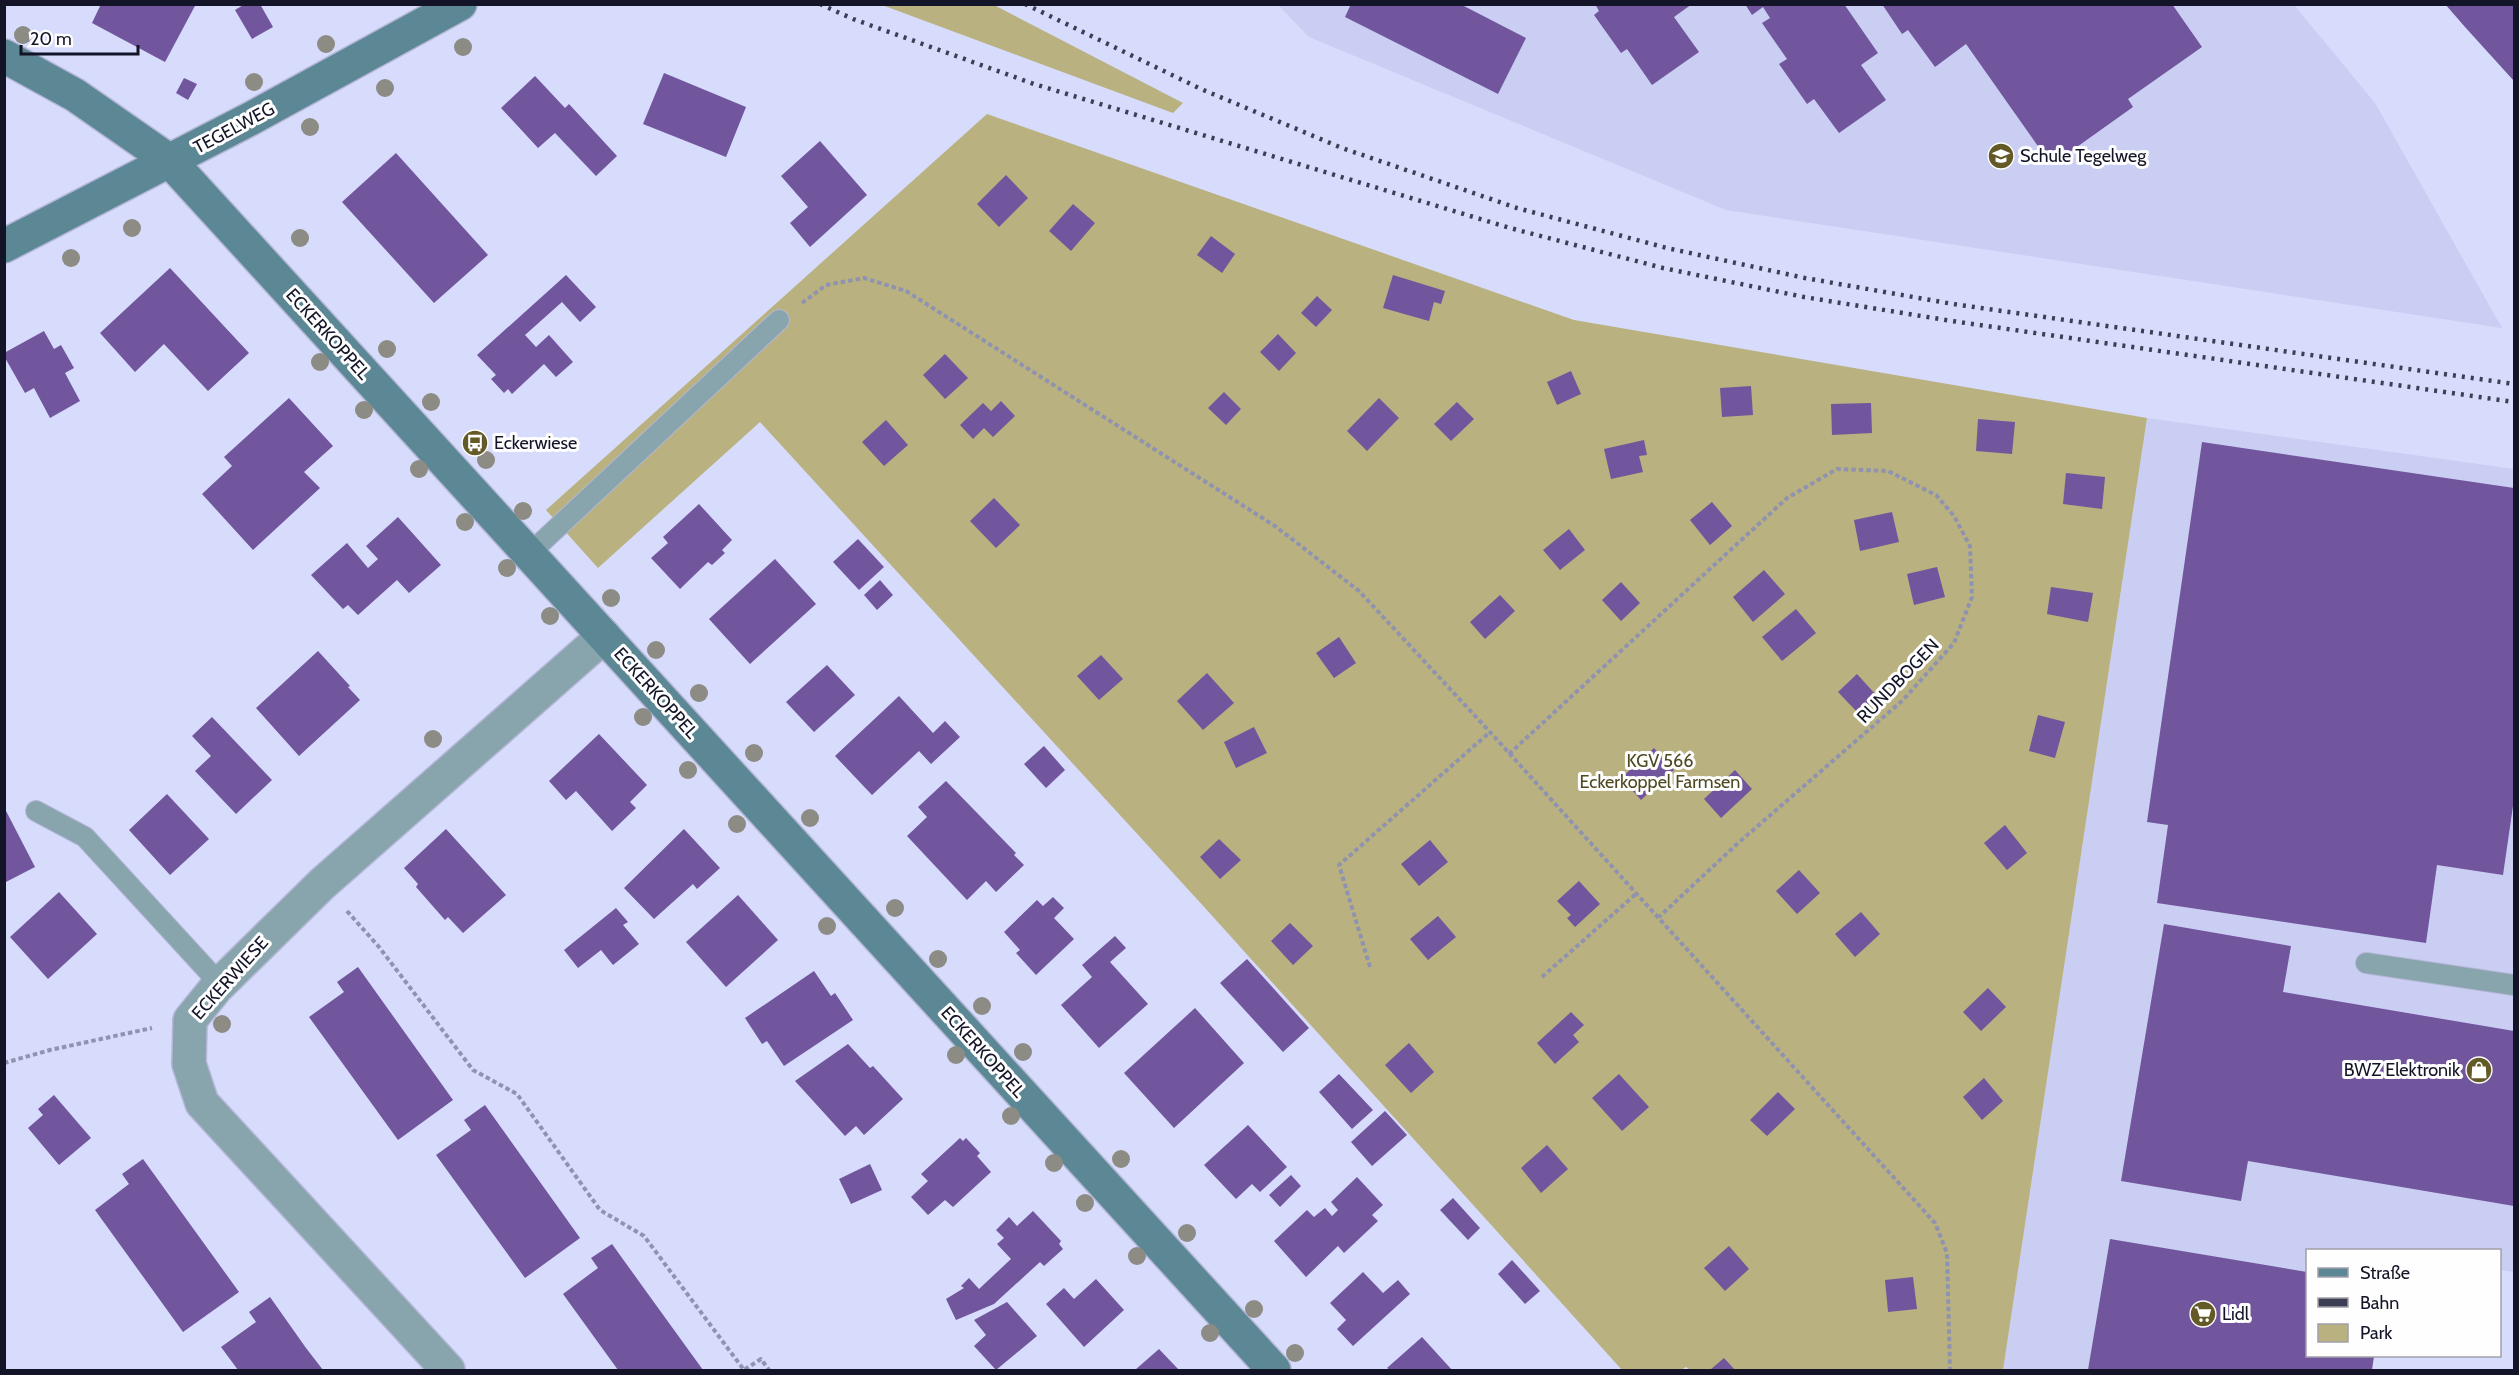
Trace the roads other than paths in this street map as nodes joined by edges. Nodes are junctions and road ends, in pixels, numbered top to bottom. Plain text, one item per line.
1 (460, 4) edge
2 (4, 56) edge
3 (170, 161) junction
4 (4, 246) edge
5 (779, 320) road end
6 (529, 554) junction
7 (604, 636) junction
8 (36, 811) dead end
9 (2366, 963) dead end
10 (220, 984) junction
11 (2514, 985) edge
12 (448, 1371) edge
13 (1274, 1371) edge

1 - 3 street, TEGELWEG
2 - 3 street, ECKERKOPPEL
3 - 4 street, TEGELWEG
3 - 6 street, ECKERKOPPEL
5 - 6 lane
6 - 7 street, ECKERKOPPEL
7 - 10 street, ECKERWIESE
7 - 13 street, ECKERKOPPEL
8 - 10 lane
9 - 11 lane
10 - 12 street, ECKERWIESE

